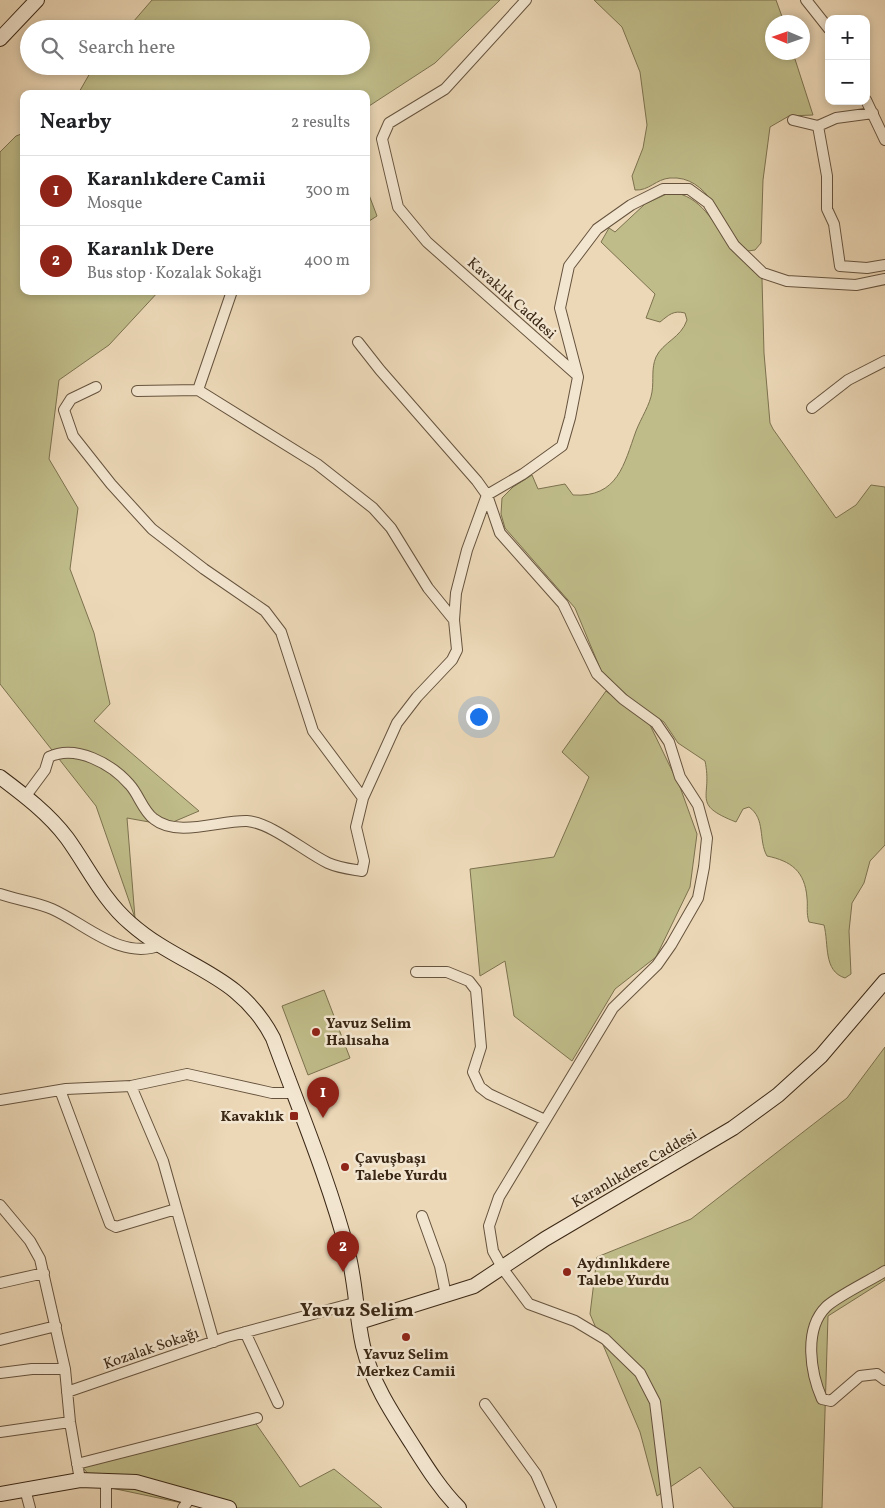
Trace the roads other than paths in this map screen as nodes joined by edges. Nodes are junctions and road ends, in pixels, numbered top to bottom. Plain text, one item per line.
1 (37, 0) edge
2 (526, 0) edge
3 (806, 0) edge
4 (825, 24) edge
5 (0, 39) edge
6 (869, 105) edge
7 (873, 113) junction
8 (793, 120) dead end
9 (818, 126) junction
10 (885, 140) edge
11 (885, 265) edge
12 (885, 279) edge
13 (231, 295) edge
14 (358, 342) dead end
15 (885, 361) edge
16 (578, 376) junction
17 (96, 388) dead end
18 (198, 390) junction
19 (137, 391) dead end
20 (812, 408) dead end
21 (487, 495) junction
22 (454, 620) junction
23 (0, 777) edge
24 (25, 797) junction
25 (363, 798) junction
26 (0, 894) edge
27 (160, 945) junction
28 (416, 972) dead end
29 (885, 981) edge
30 (132, 1086) junction
31 (60, 1090) junction
32 (294, 1093) junction
33 (0, 1100) edge
34 (545, 1120) junction
35 (0, 1205) edge
36 (176, 1209) junction
37 (422, 1216) dead end
38 (503, 1269) junction
39 (885, 1271) edge
40 (44, 1273) junction
41 (0, 1283) edge
42 (446, 1295) junction
43 (358, 1302) junction
44 (360, 1322) junction
45 (56, 1326) junction
46 (245, 1332) junction
47 (0, 1340) edge
48 (214, 1342) junction
49 (64, 1369) junction
50 (0, 1373) edge
51 (882, 1376) edge
52 (67, 1392) junction
53 (278, 1403) dead end
54 (485, 1404) dead end
55 (257, 1418) dead end
56 (70, 1422) junction
57 (0, 1432) edge
58 (77, 1464) junction
59 (80, 1480) junction
60 (106, 1481) junction
61 (25, 1489) junction
62 (0, 1494) edge
63 (187, 1503) edge
64 (30, 1508) edge
65 (106, 1508) edge
66 (230, 1508) edge
67 (459, 1508) edge
68 (551, 1508) edge
69 (668, 1508) edge

1 - 5 street
2 - 16 street, Kavaklık Caddesi
3 - 4 street
6 - 7 street
7 - 9 street
7 - 10 street
8 - 9 street
9 - 11 street
12 - 16 street
13 - 18 street
14 - 21 street
15 - 20 street
16 - 21 street
17 - 25 street
18 - 19 street
18 - 22 street
21 - 22 street
21 - 34 street
22 - 25 street
23 - 24 street
24 - 25 street
24 - 27 street
26 - 27 street
27 - 32 street
28 - 34 street
29 - 38 street, Karanlıkdere Caddesi
30 - 31 street
30 - 32 street
30 - 36 street
31 - 33 street
31 - 36 street
32 - 43 street
34 - 38 street
35 - 40 street
36 - 48 street
37 - 42 street
38 - 42 street, Karanlıkdere Caddesi
38 - 69 street
39 - 51 street
40 - 41 street
40 - 45 street
42 - 44 street, Karanlıkdere Caddesi
43 - 44 street
43 - 46 street, Kozalak Sokağı
44 - 67 street
45 - 47 street
45 - 49 street
46 - 48 street, Kozalak Sokağı
46 - 53 street
48 - 52 street, Kozalak Sokağı
49 - 50 street
49 - 52 street
52 - 56 street
54 - 68 street
55 - 58 street
56 - 57 street
56 - 58 street
58 - 59 street
59 - 60 street
59 - 61 street
60 - 63 street
60 - 65 street
61 - 62 street
61 - 64 street
63 - 66 street

